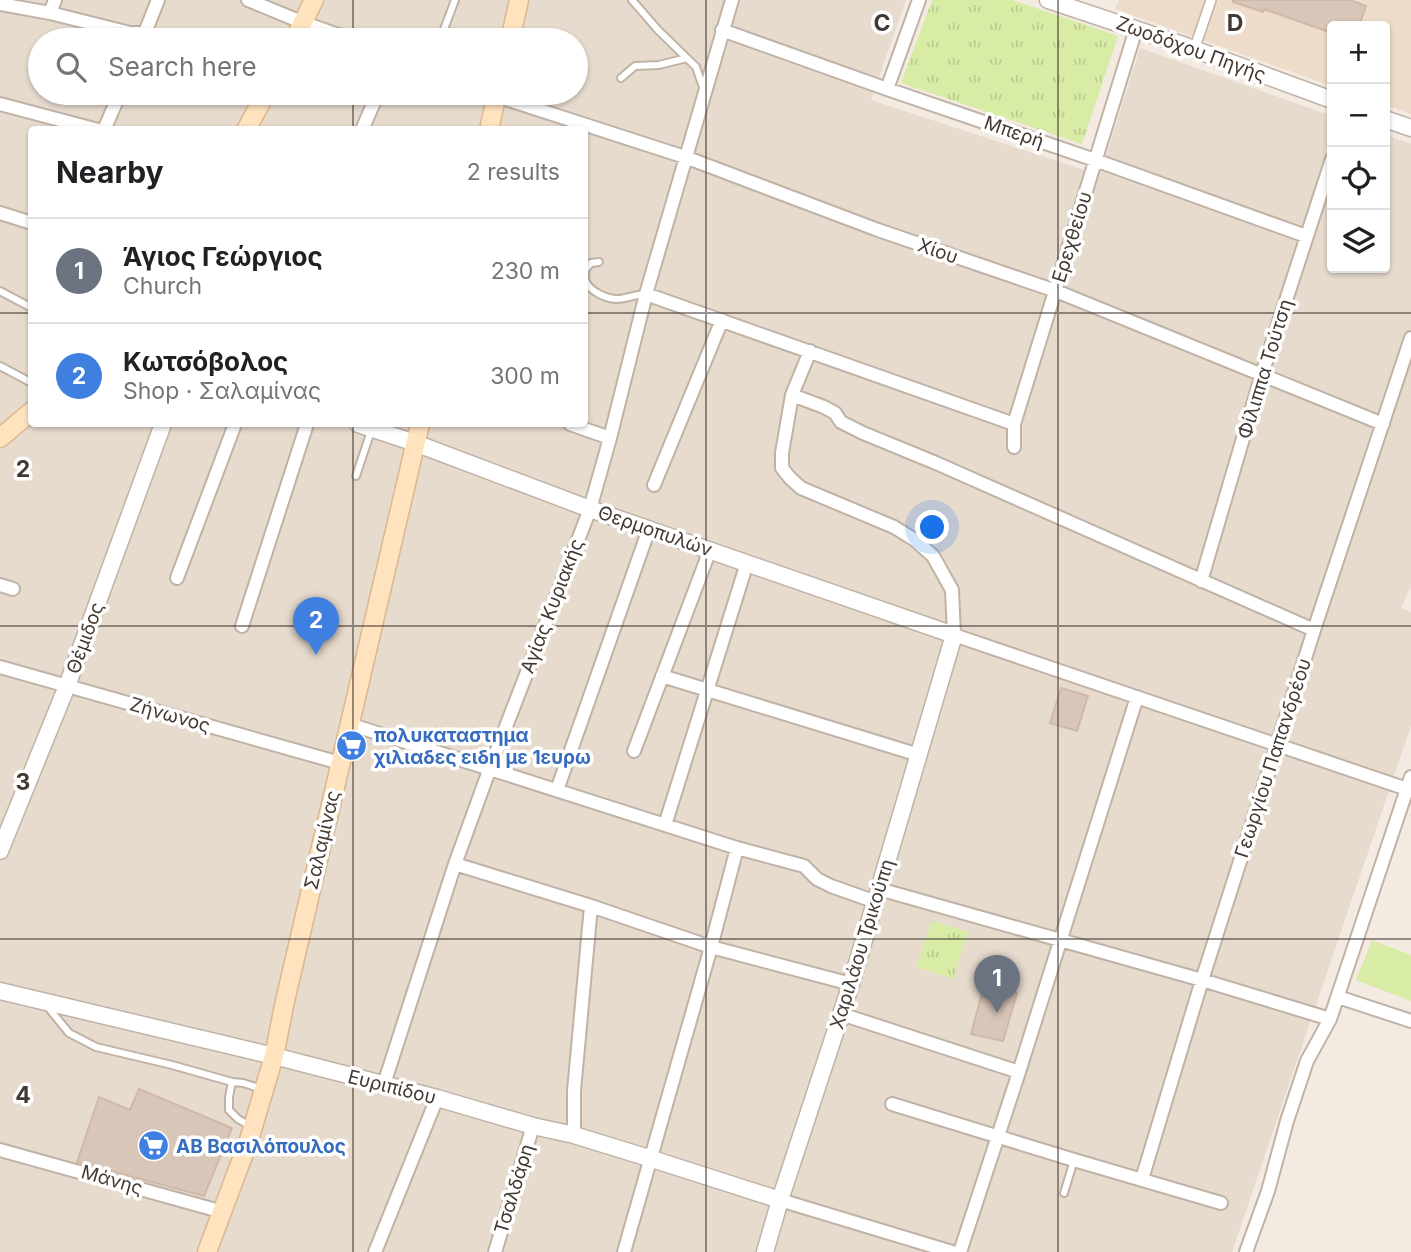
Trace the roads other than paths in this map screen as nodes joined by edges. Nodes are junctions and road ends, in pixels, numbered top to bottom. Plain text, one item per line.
1 (158, 0) edge
2 (248, 0) edge
3 (314, 0) edge
4 (455, 0) edge
5 (519, 0) edge
6 (632, 0) edge
7 (732, 0) edge
8 (919, 0) edge
9 (1048, 0) edge
10 (1211, 0) edge
11 (0, 4) edge
12 (53, 6) edge
13 (304, 23) junction
14 (116, 28) edge
15 (147, 28) edge
16 (301, 28) edge
17 (319, 28) edge
18 (444, 28) edge
19 (513, 28) edge
20 (1136, 29) junction
21 (722, 30) junction
22 (1194, 50) junction
23 (687, 58) junction
24 (621, 78) dead end
25 (887, 89) junction
26 (704, 93) junction
27 (1327, 98) edge
28 (0, 104) edge
29 (115, 105) edge
30 (260, 105) edge
31 (373, 105) edge
32 (492, 105) edge
33 (527, 105) edge
34 (1390, 121) edge
35 (83, 126) edge
36 (106, 126) edge
37 (248, 126) edge
38 (364, 126) edge
39 (490, 126) edge
40 (1411, 128) edge
41 (685, 157) junction
42 (1095, 160) junction
43 (1327, 174) edge
44 (0, 213) edge
45 (28, 222) edge
46 (1306, 236) junction
47 (599, 262) dead end
48 (588, 266) edge
49 (588, 284) edge
50 (0, 291) edge
51 (1056, 291) junction
52 (646, 293) junction
53 (28, 306) edge
54 (722, 320) junction
55 (1411, 338) edge
56 (810, 351) junction
57 (0, 366) edge
58 (1262, 374) junction
59 (28, 381) edge
60 (792, 395) junction
61 (28, 414) edge
62 (1014, 424) junction
63 (1383, 424) junction
64 (162, 427) edge
65 (234, 427) edge
66 (306, 427) edge
67 (365, 427) edge
68 (368, 427) edge
69 (419, 427) edge
70 (579, 427) edge
71 (0, 438) edge
72 (610, 438) junction
73 (415, 443) junction
74 (1014, 447) dead end
75 (356, 476) dead end
76 (654, 485) dead end
77 (590, 509) junction
78 (649, 529) junction
79 (710, 550) junction
80 (747, 562) junction
81 (177, 578) dead end
82 (1201, 581) junction
83 (242, 626) dead end
84 (1314, 630) junction
85 (954, 635) junction
86 (0, 667) edge
87 (662, 676) junction
88 (67, 686) junction
89 (707, 689) junction
90 (1137, 697) junction
91 (349, 724) junction
92 (1277, 745) junction
93 (634, 751) dead end
94 (919, 755) junction
95 (340, 763) junction
96 (490, 768) junction
97 (1409, 783) edge
98 (557, 790) junction
99 (1406, 808) edge
100 (665, 825) junction
101 (737, 848) junction
102 (0, 850) edge
103 (455, 864) junction
104 (878, 895) junction
105 (592, 906) junction
106 (1061, 940) junction
107 (711, 947) junction
108 (1202, 980) junction
109 (850, 984) junction
110 (0, 991) edge
111 (1338, 997) junction
112 (43, 1002) junction
113 (841, 1014) junction
114 (1330, 1019) junction
115 (1411, 1021) edge
116 (274, 1056) junction
117 (1019, 1072) junction
118 (232, 1082) junction
119 (384, 1084) junction
120 (264, 1090) junction
121 (437, 1098) junction
122 (892, 1104) dead end
123 (533, 1126) junction
124 (253, 1127) junction
125 (574, 1136) junction
126 (998, 1136) junction
127 (0, 1150) edge
128 (652, 1158) junction
129 (1074, 1160) junction
130 (1142, 1179) junction
131 (1063, 1193) dead end
132 (780, 1200) junction
133 (1221, 1203) dead end
134 (223, 1212) junction
135 (207, 1252) edge
136 (375, 1252) edge
137 (495, 1252) edge
138 (624, 1252) edge
139 (765, 1252) edge
140 (952, 1252) edge
141 (960, 1252) edge
142 (1246, 1252) edge

1 - 15 street
2 - 13 street
3 - 13 main road
4 - 18 lane
5 - 19 main road
6 - 23 lane
7 - 21 street, Αγίας Κυριακής
8 - 25 street
9 - 20 street, Ζωοδόχου Πηγής
10 - 22 street
11 - 12 street
12 - 14 street
13 - 16 main road
13 - 17 street
20 - 22 street, Ζωοδόχου Πηγής
20 - 42 street, Ερεχθείου
21 - 25 street, Μπερή
21 - 26 street, Αγίας Κυριακής
22 - 27 street, Ζωοδόχου Πηγής
23 - 24 lane
23 - 26 lane
25 - 42 street, Μπερή
26 - 41 street, Αγίας Κυριακής
28 - 35 street
29 - 36 street
30 - 37 main road
31 - 38 street
32 - 39 main road
33 - 41 street, Χίου
34 - 40 street
41 - 51 street, Χίου
41 - 52 street, Αγίας Κυριακής
42 - 46 street, Μπερή
42 - 51 street, Ερεχθείου
43 - 46 street, Φίλιππα Τούτση
44 - 45 street
46 - 58 street, Φίλιππα Τούτση
47 - 48 lane
49 - 52 lane
50 - 53 lane
51 - 58 street, Χίου
51 - 62 street, Ερεχθείου
52 - 54 street
52 - 72 street, Αγίας Κυριακής
54 - 56 street
54 - 76 street
55 - 63 street, Γεωργίου Παπανδρέου
56 - 60 street
56 - 62 street
57 - 59 lane
58 - 63 street, Χίου
58 - 82 street, Φίλιππα Τούτση
60 - 82 street
60 - 85 street
61 - 71 main road
62 - 74 street, Ερεχθείου
63 - 84 street, Γεωργίου Παπανδρέου
64 - 88 street, Θέμιδος
65 - 81 street
66 - 83 street
67 - 75 lane
68 - 73 street, Θερμοπυλών
69 - 73 main road, Σαλαμίνας
70 - 72 street
72 - 77 street, Αγίας Κυριακής
73 - 77 street, Θερμοπυλών
73 - 91 main road, Σαλαμίνας
77 - 78 street, Θερμοπυλών
77 - 96 street, Αγίας Κυριακής
78 - 79 street, Θερμοπυλών
78 - 98 street
79 - 80 street, Θερμοπυλών
79 - 87 street
80 - 85 street, Θερμοπυλών
80 - 89 street
82 - 84 street
84 - 92 street, Γεωργίου Παπανδρέου
85 - 90 street
85 - 94 street, Χαριλάου Τρικούπη
86 - 88 street, Ζήνωνος
87 - 89 street
87 - 93 street
88 - 95 street, Ζήνωνος
88 - 102 street, Θέμιδος
89 - 94 street
89 - 100 street
90 - 92 street
90 - 106 street
91 - 95 main road, Σαλαμίνας
91 - 96 street
92 - 97 street
92 - 108 street, Γεωργίου Παπανδρέου
94 - 104 street, Χαριλάου Τρικούπη
95 - 116 main road, Σαλαμίνας
96 - 98 street
96 - 103 street, Αγίας Κυριακής
97 - 99 street
98 - 100 street
99 - 111 street
100 - 101 street
101 - 104 street
101 - 107 street
103 - 105 street
103 - 119 street, Αγίας Κυριακής
104 - 106 street
104 - 109 street, Χαριλάου Τρικούπη
105 - 107 street
105 - 125 street
106 - 108 street
106 - 117 street
107 - 109 street
107 - 128 street
108 - 114 street
108 - 130 street, Γεωργίου Παπανδρέου
109 - 113 street, Χαριλάου Τρικούπη
110 - 112 street, Ευριπίδου
111 - 114 street
111 - 115 street
112 - 116 street, Ευριπίδου
112 - 118 lane
113 - 117 street
113 - 132 street, Χαριλάου Τρικούπη
114 - 142 street
116 - 119 street, Ευριπίδου
116 - 120 main road, Σαλαμίνας
117 - 126 street
118 - 120 lane
118 - 124 lane
119 - 121 street, Ευριπίδου
120 - 124 main road, Σαλαμίνας
121 - 123 street, Ευριπίδου
121 - 136 street
122 - 126 street
123 - 125 street, Ευριπίδου
123 - 137 street, Τσαλδάρη
124 - 134 main road, Σαλαμίνας
125 - 128 street, Ευριπίδου
126 - 129 street
126 - 141 street
127 - 134 street, Μάνης
128 - 132 street, Ευριπίδου
128 - 138 street
129 - 130 street
129 - 131 lane
130 - 133 street
132 - 139 street, Χαριλάου Τρικούπη
132 - 140 street
134 - 135 main road, Σαλαμίνας

